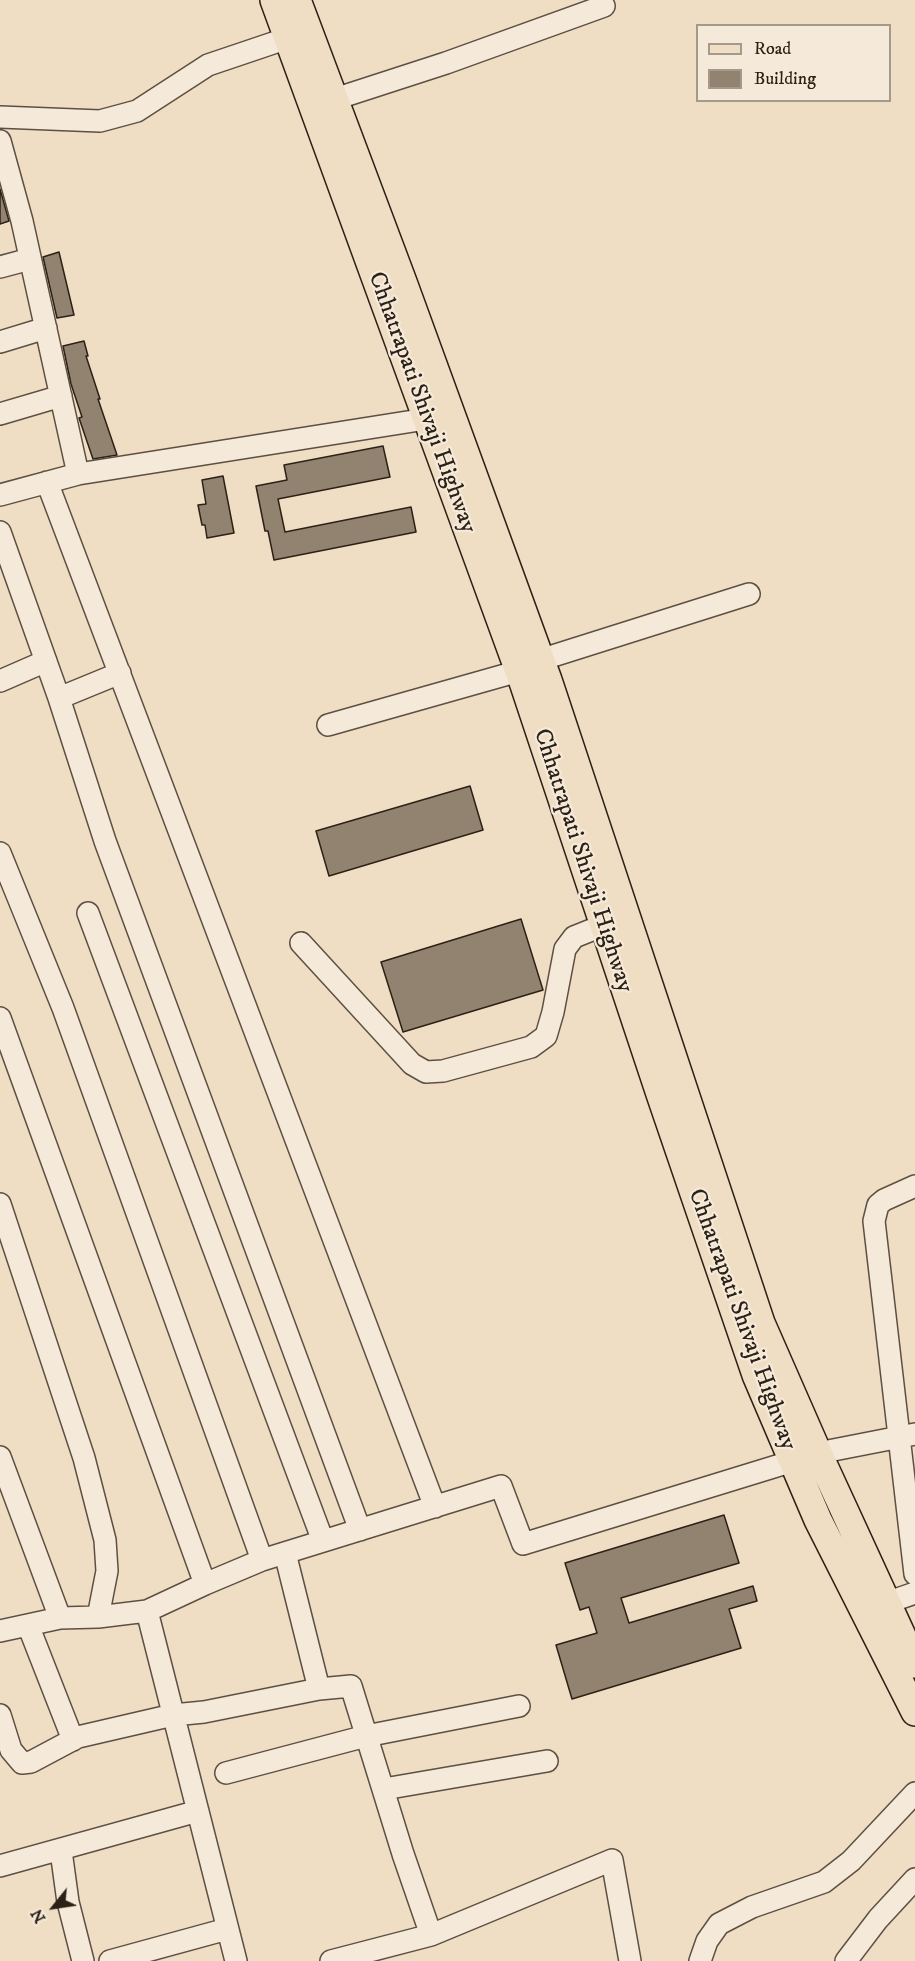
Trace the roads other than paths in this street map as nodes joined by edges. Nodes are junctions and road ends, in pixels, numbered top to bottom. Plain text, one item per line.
1 (273, 0) edge
2 (297, 0) edge
3 (604, 6) dead end
4 (288, 38) junction
5 (335, 99) junction
6 (0, 117) edge
7 (0, 141) edge
8 (30, 259) junction
9 (0, 267) edge
10 (46, 328) junction
11 (0, 342) edge
12 (61, 396) junction
13 (0, 414) edge
14 (438, 415) junction
15 (78, 474) junction
16 (47, 482) junction
17 (0, 495) edge
18 (0, 532) edge
19 (749, 594) dead end
20 (46, 661) junction
21 (530, 665) junction
22 (120, 673) junction
23 (0, 681) edge
24 (59, 698) junction
25 (328, 725) dead end
26 (0, 853) edge
27 (88, 913) dead end
28 (604, 926) junction
29 (301, 943) dead end
30 (0, 1018) edge
31 (915, 1186) edge
32 (0, 1204) edge
33 (907, 1436) edge
34 (0, 1457) edge
35 (805, 1457) junction
36 (435, 1506) junction
37 (360, 1530) junction
38 (323, 1541) junction
39 (285, 1553) junction
40 (262, 1560) junction
41 (915, 1574) edge
42 (205, 1584) junction
43 (915, 1593) edge
44 (886, 1603) junction
45 (147, 1611) junction
46 (98, 1617) junction
47 (60, 1618) junction
48 (28, 1625) junction
49 (0, 1631) edge
50 (915, 1664) edge
51 (319, 1689) junction
52 (519, 1706) dead end
53 (915, 1712) edge
54 (0, 1715) edge
55 (173, 1715) junction
56 (366, 1736) junction
57 (73, 1740) junction
58 (547, 1761) dead end
59 (226, 1773) dead end
60 (384, 1790) junction
61 (915, 1793) edge
62 (198, 1811) junction
63 (61, 1851) junction
64 (0, 1866) edge
65 (915, 1879) edge
66 (227, 1929) junction
67 (431, 1935) junction
68 (83, 1961) edge
69 (110, 1961) edge
70 (236, 1961) edge
71 (331, 1961) edge
72 (630, 1961) edge
73 (700, 1961) edge
74 (846, 1961) edge

1 - 4 main road, Chhatrapati Shivaji Highway
2 - 5 main road, Chhatrapati Shivaji Highway
3 - 5 street
4 - 6 street
4 - 14 main road, Chhatrapati Shivaji Highway
5 - 14 main road, Chhatrapati Shivaji Highway
7 - 8 street
8 - 9 street
8 - 10 street
10 - 11 street
10 - 12 street
12 - 13 street
12 - 15 street
14 - 15 street
14 - 21 main road, Chhatrapati Shivaji Highway
15 - 16 street
16 - 17 street
16 - 22 street
18 - 20 street
19 - 21 street
20 - 23 street
20 - 24 street
21 - 25 street
21 - 28 main road, Chhatrapati Shivaji Highway
21 - 35 main road, Chhatrapati Shivaji Highway
22 - 24 street
22 - 36 street
24 - 37 street
26 - 40 street
27 - 38 street
28 - 29 street
28 - 35 main road, Chhatrapati Shivaji Highway
30 - 42 street
31 - 33 street
32 - 46 street
33 - 35 street
33 - 41 street
34 - 47 street
35 - 36 street
35 - 44 main road, Chhatrapati Shivaji Highway
35 - 53 main road, Chhatrapati Shivaji Highway
36 - 37 street
37 - 38 street
38 - 39 street
39 - 40 street
39 - 51 street
40 - 42 street
42 - 45 street
43 - 44 street
44 - 50 main road, Chhatrapati Shivaji Highway
45 - 46 street
45 - 55 street
46 - 47 street
47 - 48 street
48 - 49 street
48 - 57 street
51 - 55 street
51 - 56 street
52 - 56 street
54 - 57 street
55 - 57 street
55 - 62 street
56 - 59 street
56 - 60 street
58 - 60 street
60 - 67 street
61 - 73 street
62 - 63 street
62 - 66 street
63 - 64 street
63 - 68 street
65 - 74 street
66 - 69 street
66 - 70 street
67 - 71 street
67 - 72 street

